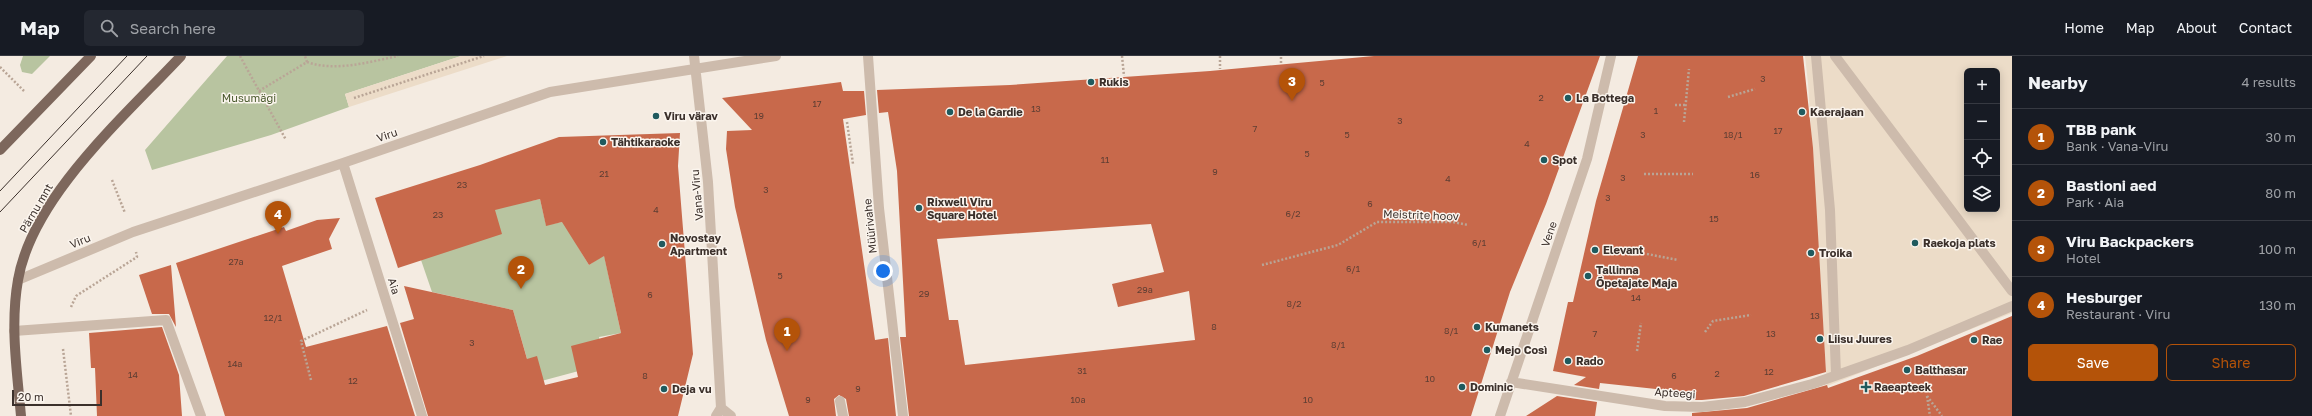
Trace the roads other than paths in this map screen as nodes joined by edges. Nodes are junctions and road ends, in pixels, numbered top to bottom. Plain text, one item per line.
1 (91, 56) edge
2 (181, 56) edge
3 (694, 56) edge
4 (776, 56) edge
5 (868, 56) edge
6 (1611, 56) edge
7 (1816, 56) edge
8 (1835, 56) edge
9 (696, 67) junction
10 (0, 150) edge
11 (343, 163) junction
12 (18, 280) junction
13 (2012, 291) edge
14 (2012, 306) edge
15 (14, 331) junction
16 (1836, 374) junction
17 (1511, 382) junction
18 (840, 401) dead end
19 (719, 412) edge
20 (20, 416) edge
21 (201, 416) edge
22 (422, 416) edge
23 (731, 416) edge
24 (843, 416) edge
25 (903, 416) edge
26 (1500, 416) edge

1 - 10 main road
2 - 12 main road, Pärnu mnt
3 - 9 street, Vana-Viru
4 - 9 street, Viru
5 - 25 street, Müürivahe
6 - 17 street, Vene
7 - 16 street
8 - 13 street
9 - 11 street, Viru
9 - 19 street, Vana-Viru
11 - 12 street, Viru
11 - 22 street, Aia
12 - 15 main road, Pärnu mnt
14 - 16 street
15 - 20 main road, Pärnu mnt
15 - 21 street
16 - 17 street, Apteegi
17 - 26 street, Vene
18 - 24 street
19 - 23 street

